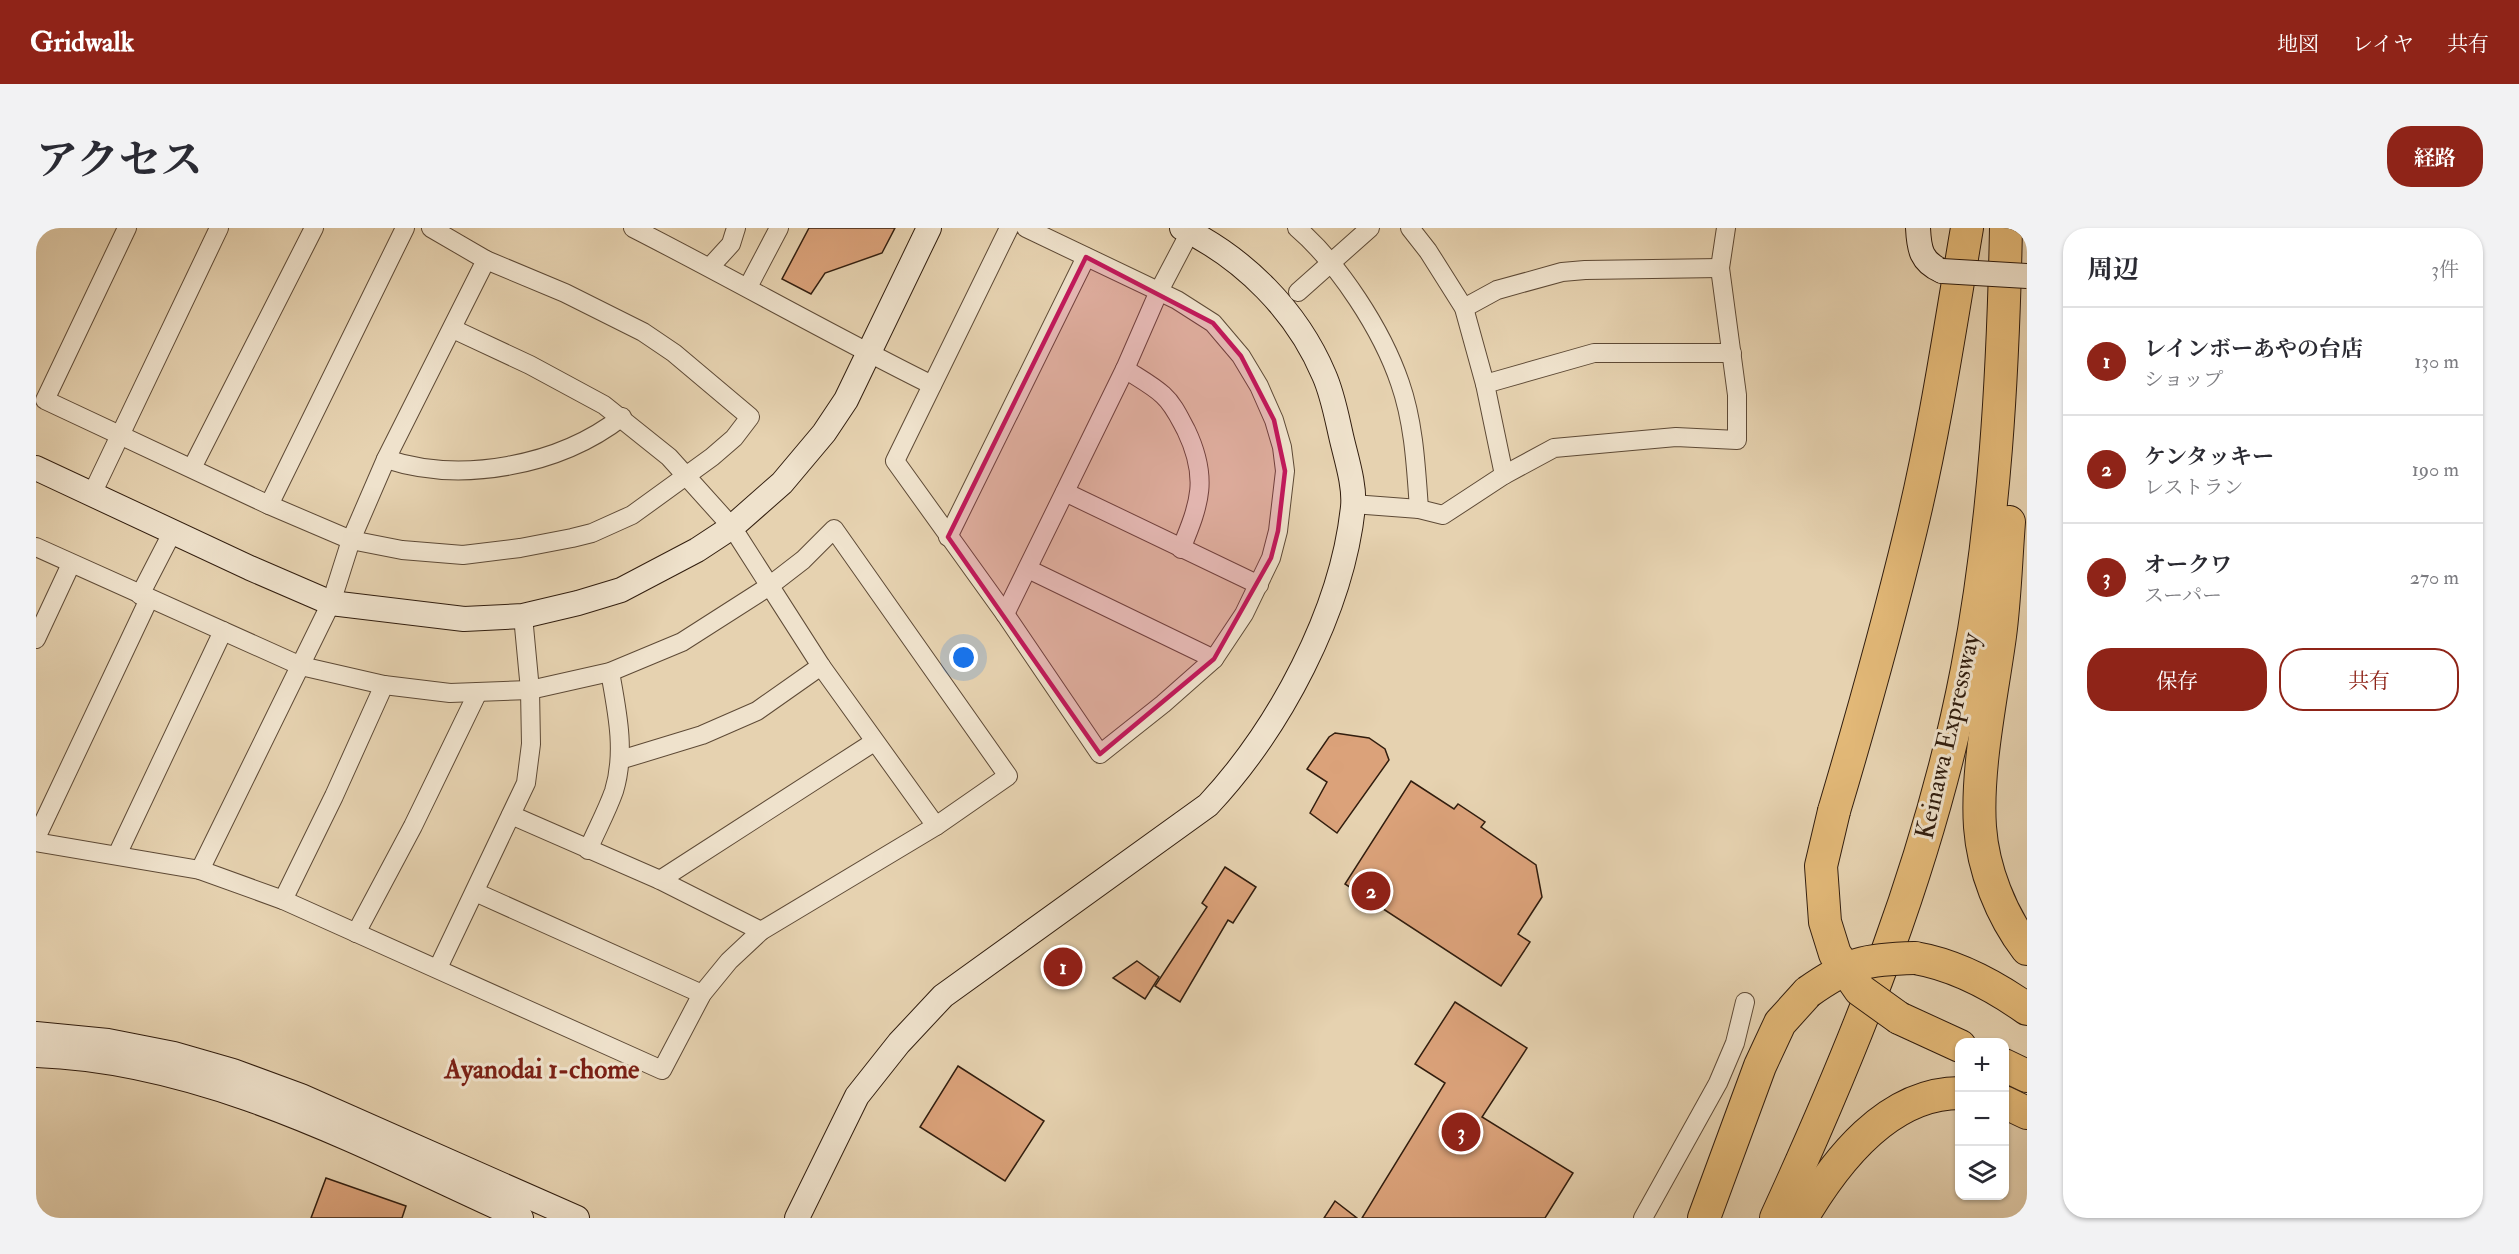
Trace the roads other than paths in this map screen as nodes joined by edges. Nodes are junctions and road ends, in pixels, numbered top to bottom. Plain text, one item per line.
1 (127, 228) edge
2 (219, 228) edge
3 (314, 228) edge
4 (405, 228) edge
5 (431, 228) edge
6 (633, 228) edge
7 (736, 228) edge
8 (779, 228) edge
9 (929, 228) edge
10 (1009, 228) edge
11 (1026, 228) edge
12 (1297, 228) edge
13 (1370, 228) edge
14 (1410, 228) edge
15 (1726, 228) edge
16 (1918, 228) edge
17 (1966, 228) edge
18 (2006, 228) edge
19 (2016, 228) edge
20 (1186, 230) edge
21 (1086, 257) junction
22 (486, 260) junction
23 (1330, 264) junction
24 (710, 267) junction
25 (1720, 268) junction
26 (2027, 276) edge
27 (748, 287) junction
28 (1159, 291) junction
29 (1298, 292) dead end
30 (1464, 308) junction
31 (453, 328) junction
32 (1732, 353) junction
33 (869, 354) junction
34 (1125, 369) junction
35 (1485, 384) junction
36 (932, 385) junction
37 (622, 417) junction
38 (119, 435) junction
39 (386, 459) junction
40 (36, 468) edge
41 (192, 468) junction
42 (1504, 475) junction
43 (687, 477) junction
44 (1065, 492) junction
45 (92, 494) junction
46 (1353, 504) junction
47 (269, 505) junction
48 (1419, 509) junction
49 (732, 527) junction
50 (173, 531) junction
51 (948, 537) junction
52 (351, 540) junction
53 (36, 548) edge
54 (1181, 549) junction
55 (71, 564) junction
56 (1028, 569) junction
57 (1259, 585) junction
58 (768, 587) junction
59 (144, 597) junction
60 (331, 603) junction
61 (1005, 614) junction
62 (524, 616) junction
63 (223, 632) junction
64 (36, 639) edge
65 (1214, 659) junction
66 (301, 666) junction
67 (821, 666) junction
68 (610, 672) junction
69 (384, 685) junction
70 (530, 690) junction
71 (478, 692) junction
72 (874, 742) junction
73 (620, 760) junction
74 (511, 815) junction
75 (936, 826) junction
76 (36, 840) edge
77 (588, 850) junction
78 (117, 855) junction
79 (200, 870) junction
80 (660, 880) junction
81 (475, 892) junction
82 (283, 900) junction
83 (761, 931) junction
84 (357, 933) junction
85 (2027, 949) edge
86 (438, 968) junction
87 (702, 994) junction
88 (1745, 1002) dead end
89 (2027, 1009) edge
90 (36, 1034) edge
91 (1955, 1044) edge
92 (36, 1055) edge
93 (2009, 1067) edge
94 (2027, 1076) edge
95 (1955, 1094) edge
96 (2009, 1104) edge
97 (2027, 1113) edge
98 (521, 1218) edge
99 (577, 1218) edge
100 (797, 1218) edge
101 (1643, 1218) edge
102 (1704, 1218) edge
103 (1776, 1218) edge
104 (1802, 1218) edge

1 - 38 street
2 - 38 street
3 - 41 street
4 - 47 street
5 - 22 street
6 - 24 street
7 - 24 street
8 - 27 street
9 - 33 street
10 - 36 street
11 - 21 street
12 - 23 street
13 - 23 street
14 - 30 street
15 - 25 street
16 - 26 street, bridge
17 - 91 highway, bridge
18 - 103 highway, Keinawa Expressway
19 - 85 highway
20 - 28 street
20 - 46 street
21 - 28 street
21 - 51 street
22 - 31 street
22 - 43 street
23 - 29 street
23 - 48 street
24 - 27 street
25 - 30 street
25 - 32 street
27 - 33 street
28 - 34 street
28 - 57 street
30 - 35 street
31 - 37 street
31 - 39 street
32 - 35 street
32 - 42 street
33 - 36 street
33 - 49 street
34 - 44 street
34 - 54 street
35 - 42 street
36 - 51 street
37 - 39 street
37 - 43 street
38 - 41 street
38 - 45 street
39 - 52 street
40 - 45 street
41 - 47 street
42 - 48 street
43 - 49 street
43 - 52 street
44 - 54 street
44 - 56 street
45 - 50 street
46 - 48 street
46 - 100 street
47 - 52 street
49 - 58 street
49 - 62 street
50 - 59 street
50 - 60 street
51 - 61 street
52 - 60 street
53 - 55 street
54 - 57 street
55 - 59 street
55 - 64 street
56 - 61 street
56 - 65 street
57 - 65 street
58 - 67 street
58 - 68 street
58 - 75 street
59 - 63 street
59 - 76 street
60 - 62 street
60 - 66 street
61 - 65 street
62 - 70 street
63 - 66 street
63 - 78 street
66 - 69 street
66 - 79 street
67 - 72 street
67 - 73 street
68 - 70 street
68 - 73 street
69 - 71 street
69 - 82 street
70 - 71 street
70 - 74 street
71 - 84 street
72 - 75 street
72 - 80 street
73 - 77 street
74 - 77 street
74 - 81 street
75 - 83 street
76 - 78 street
77 - 80 street
78 - 79 street
79 - 82 street
80 - 83 street
81 - 86 street
81 - 87 street
82 - 84 street
83 - 87 street
84 - 86 street
86 - 87 street
88 - 101 street
89 - 102 highway, bridge
90 - 99 street
92 - 98 street
93 - 94 highway
95 - 104 highway
96 - 97 highway

